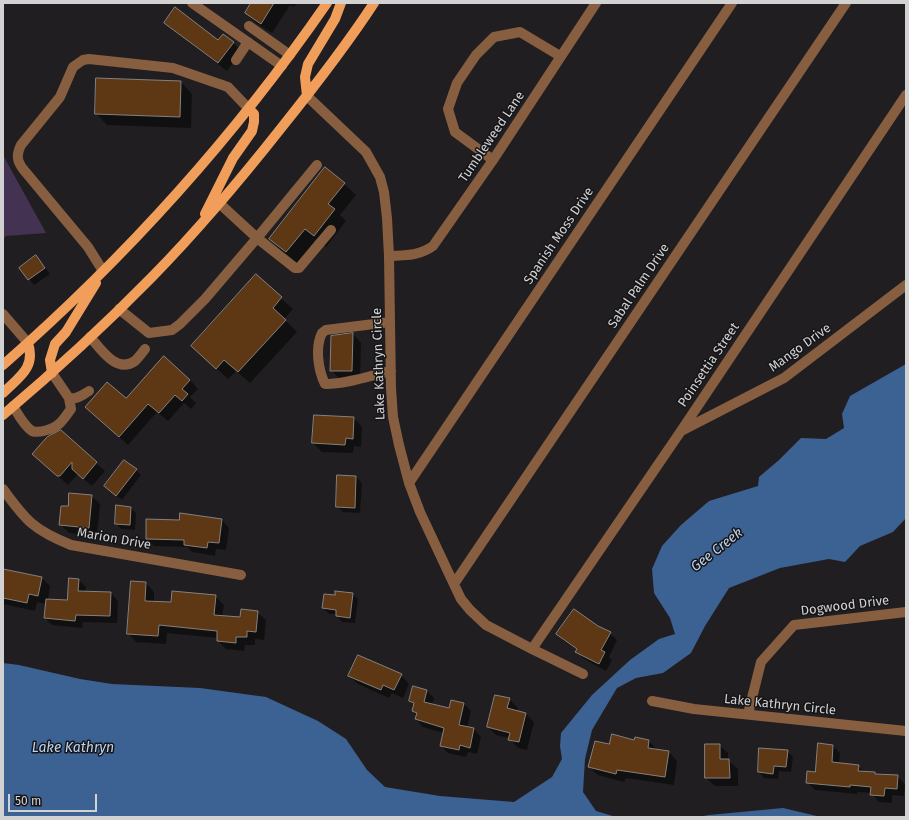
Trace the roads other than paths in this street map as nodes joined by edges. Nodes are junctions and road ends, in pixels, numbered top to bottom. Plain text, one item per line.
1 (192, 3) edge
2 (327, 3) edge
3 (341, 3) edge
4 (374, 3) edge
5 (596, 3) edge
6 (732, 3) edge
7 (846, 3) edge
8 (249, 26) dead end
9 (248, 42) junction
10 (290, 55) junction
11 (560, 56) junction
12 (236, 60) dead end
13 (282, 66) junction
14 (906, 95) edge
15 (307, 96) junction
16 (249, 109) junction
17 (492, 160) junction
18 (317, 165) dead end
19 (219, 203) junction
20 (198, 228) junction
21 (331, 230) dead end
22 (257, 238) junction
23 (389, 256) junction
24 (103, 271) junction
25 (906, 285) edge
26 (119, 309) junction
27 (3, 314) edge
28 (390, 322) junction
29 (90, 337) junction
30 (28, 343) junction
31 (145, 349) dead end
32 (3, 365) edge
33 (391, 371) junction
34 (52, 373) junction
35 (89, 391) dead end
36 (3, 393) edge
37 (69, 398) junction
38 (13, 406) junction
39 (3, 414) edge
40 (681, 431) junction
41 (409, 483) junction
42 (3, 489) edge
43 (241, 575) dead end
44 (454, 584) junction
45 (906, 612) edge
46 (532, 649) junction
47 (583, 674) dead end
48 (652, 701) dead end
49 (748, 714) junction
50 (906, 731) edge

1 - 9 street
2 - 10 main road
3 - 15 main road
4 - 15 main road
5 - 11 street, Tumbleweed Lane
6 - 41 street, Spanish Moss Drive
7 - 44 street, Sabal Palm Drive
8 - 10 street
9 - 12 street
9 - 13 street
10 - 13 main road
11 - 17 street, Tumbleweed Lane
11 - 17 street
13 - 16 main road
14 - 40 street, Poinsettia Street
15 - 19 main road
15 - 23 street, Lake Kathryn Circle
16 - 20 main road
16 - 24 main road
16 - 24 street
17 - 23 street, Tumbleweed Lane
18 - 22 street
19 - 20 main road
19 - 22 street
20 - 26 main road
21 - 22 street
22 - 26 street
23 - 28 street, Lake Kathryn Circle
24 - 30 main road
24 - 34 main road
25 - 40 street, Mango Drive
26 - 29 main road
27 - 30 street
28 - 33 street, Lake Kathryn Circle
28 - 33 street
29 - 31 street
29 - 34 main road
30 - 32 main road
30 - 36 main road
33 - 41 street, Lake Kathryn Circle
34 - 37 street
34 - 38 main road
35 - 37 street
37 - 38 street
38 - 39 main road
40 - 46 street, Poinsettia Street
41 - 44 street, Lake Kathryn Circle
42 - 43 street, Marion Drive
44 - 46 street, Lake Kathryn Circle
45 - 49 street, Dogwood Drive
46 - 47 street, Lake Kathryn Circle
48 - 49 street, Lake Kathryn Circle
49 - 50 street, Lake Kathryn Circle

